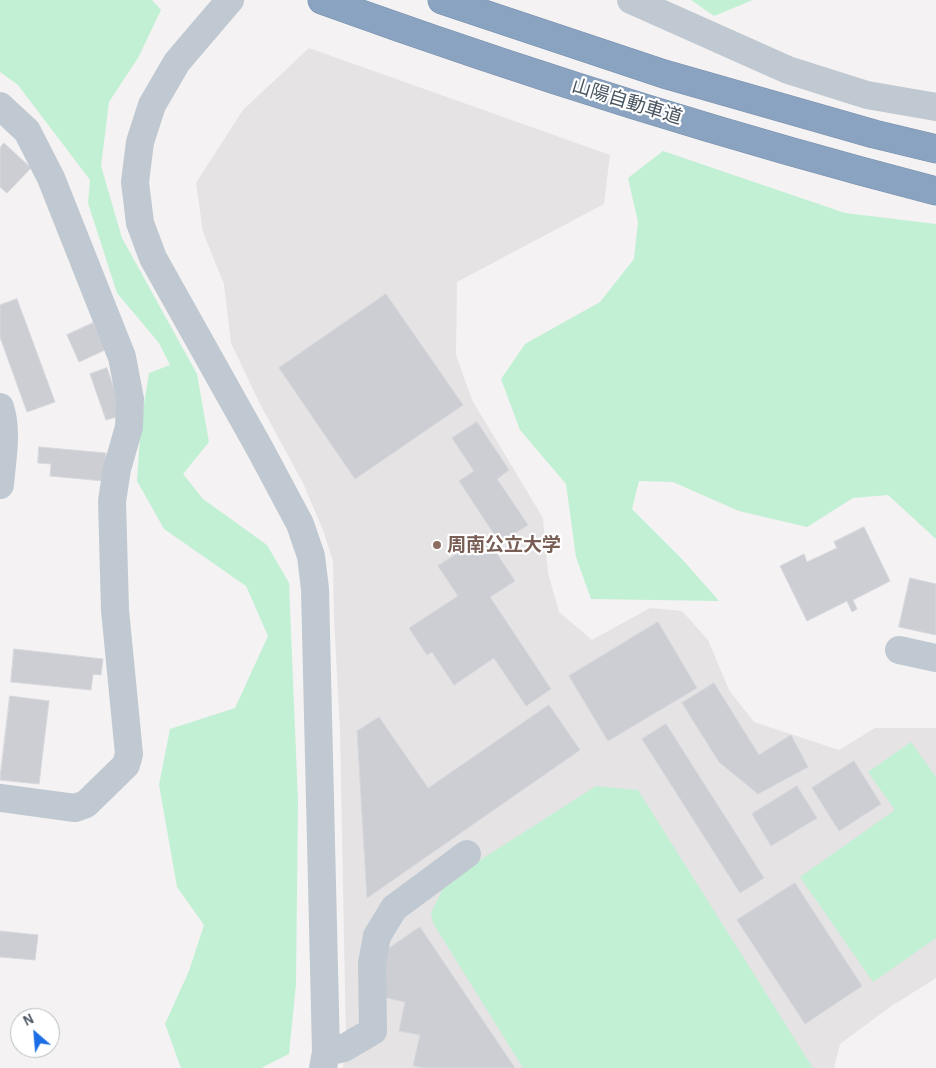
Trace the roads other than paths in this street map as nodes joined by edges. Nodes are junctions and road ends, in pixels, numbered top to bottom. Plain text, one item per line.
1 (322, 0) edge
2 (442, 0) edge
3 (630, 0) edge
4 (224, 6) edge
5 (0, 106) edge
6 (936, 107) edge
7 (936, 149) edge
8 (936, 191) edge
9 (0, 407) edge
10 (0, 485) edge
11 (899, 650) dead end
12 (936, 658) edge
13 (0, 798) edge
14 (467, 854) dead end
15 (325, 1060) edge

1 - 8 highway, 山陽自動車道
2 - 7 highway, 山陽自動車道
3 - 6 street
4 - 15 street
5 - 13 street
9 - 10 street
11 - 12 street
14 - 15 street

